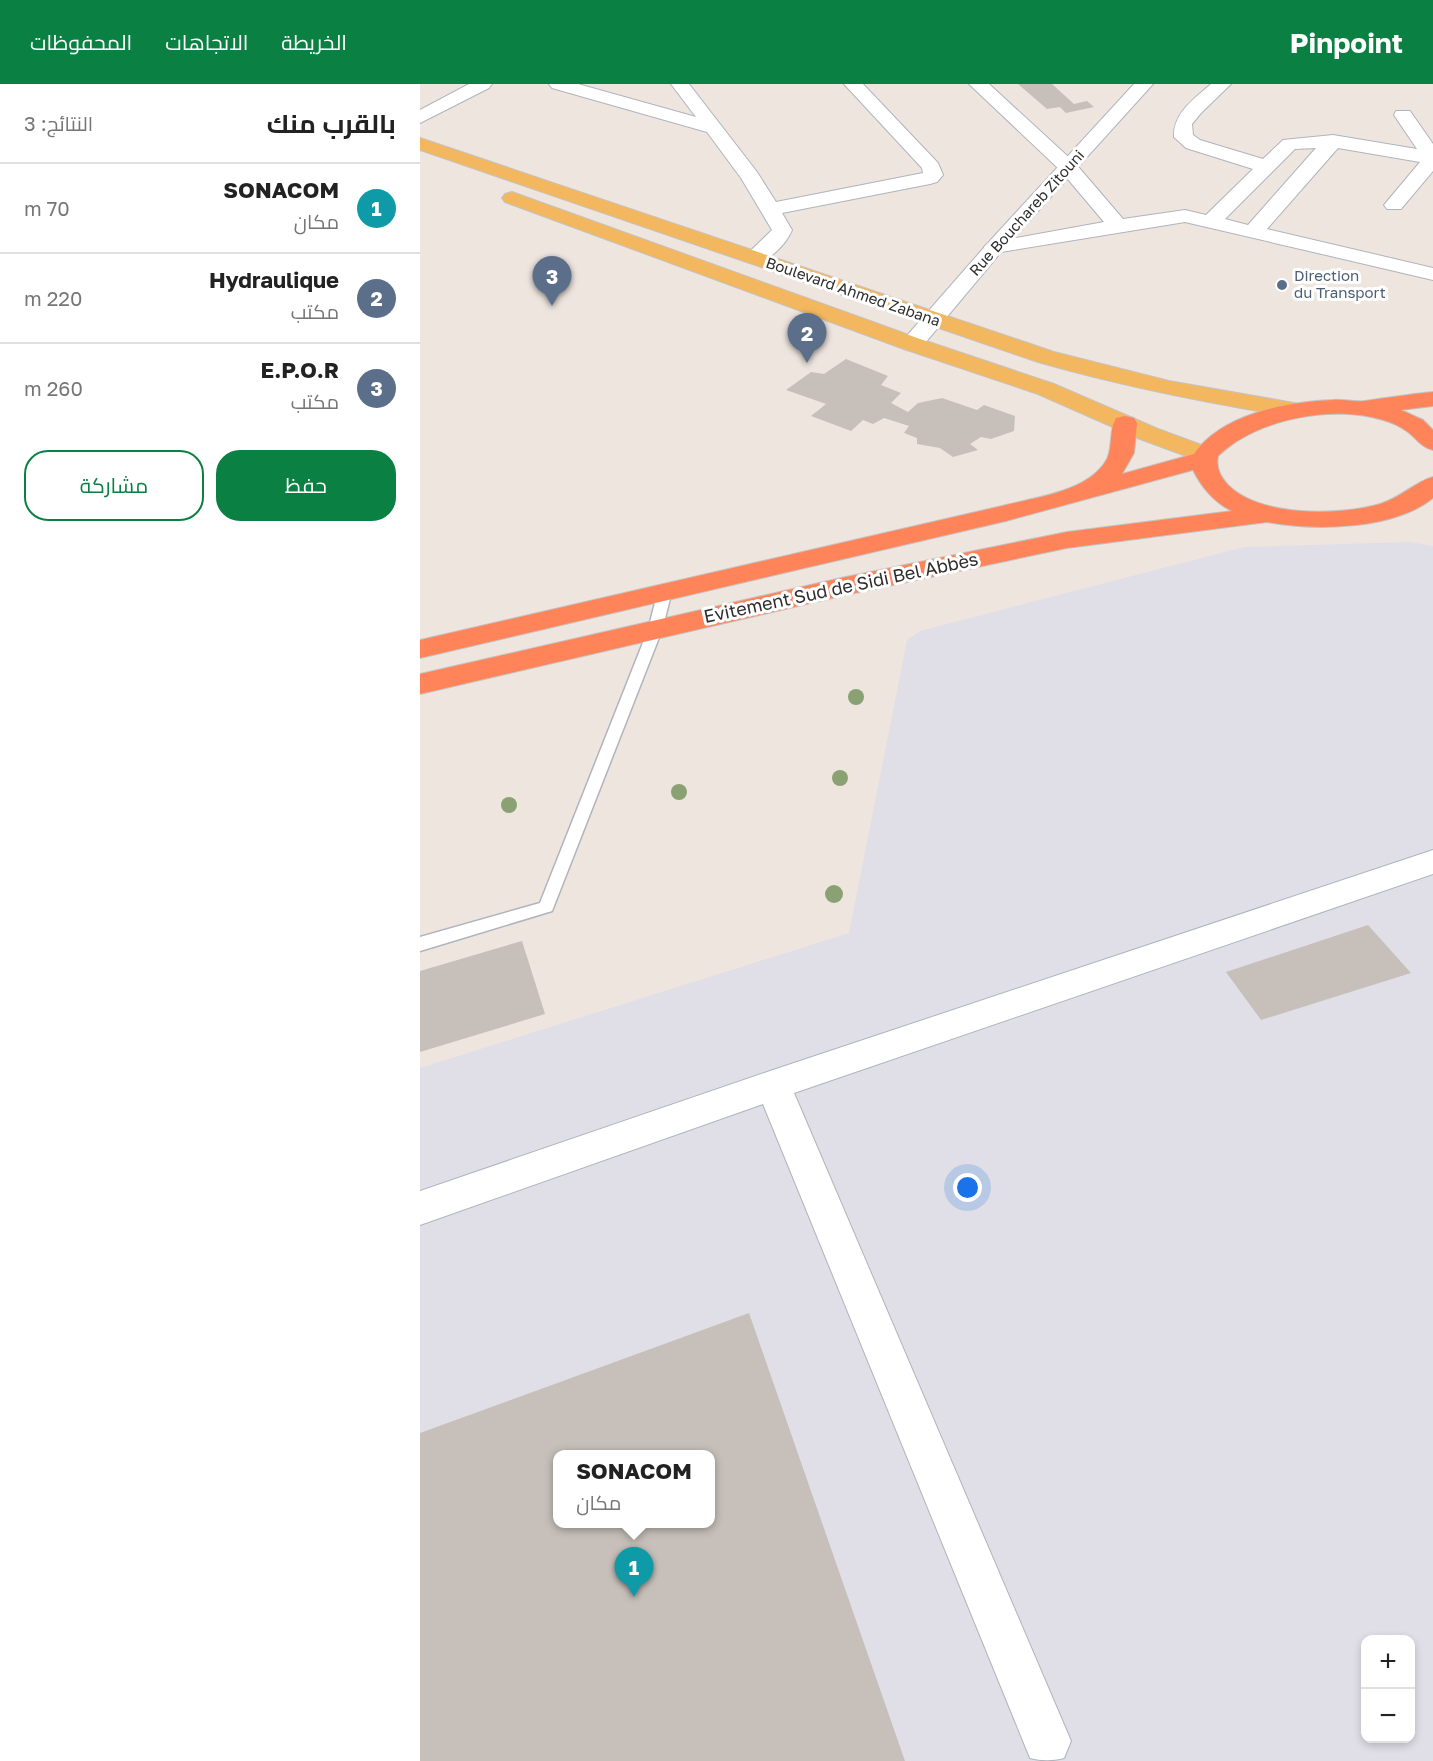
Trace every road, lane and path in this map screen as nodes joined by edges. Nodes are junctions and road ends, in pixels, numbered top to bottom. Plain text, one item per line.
1 (483, 84) edge
2 (558, 84) edge
3 (680, 84) edge
4 (853, 84) edge
5 (978, 84) edge
6 (1144, 84) edge
7 (1222, 84) edge
8 (1403, 115) dead end
9 (420, 117) edge
10 (712, 128) junction
11 (1333, 141) junction
12 (420, 144) edge
13 (1433, 158) edge
14 (420, 165) edge
15 (1068, 167) junction
16 (1268, 167) junction
17 (1394, 205) dead end
18 (771, 210) junction
19 (1212, 220) junction
20 (1118, 226) junction
21 (674, 230) junction
22 (1253, 232) junction
23 (995, 247) junction
24 (647, 248) junction
25 (754, 257) junction
26 (1433, 274) edge
27 (842, 288) junction
28 (816, 309) junction
29 (933, 320) junction
30 (912, 344) junction
31 (1433, 399) edge
32 (1360, 408) junction
33 (1294, 410) junction
34 (1388, 414) junction
35 (1433, 422) edge
36 (1125, 423) junction
37 (1433, 443) edge
38 (1206, 457) junction
39 (1433, 485) edge
40 (1090, 491) junction
41 (1433, 505) edge
42 (1396, 507) junction
43 (1266, 514) junction
44 (665, 591) junction
45 (655, 630) junction
46 (420, 649) edge
47 (420, 684) edge
48 (1433, 862) edge
49 (420, 944) edge
50 (773, 1085) junction
51 (420, 1208) edge
52 (1047, 1741) dead end

1 - 9 street
2 - 10 street
3 - 10 street
4 - 18 street
5 - 15 street
6 - 15 street, Rue Bouchareb Zitouni
7 - 16 street
8 - 13 street
10 - 18 street
11 - 13 street
11 - 16 street
11 - 22 street
12 - 21 main road, Boulevard Ahmed Zabana
13 - 17 street
14 - 24 main road, Boulevard Ahmed Zabana
15 - 20 street
15 - 23 street, Rue Bouchareb Zitouni
16 - 19 street
18 - 25 street
19 - 20 street
19 - 22 street
20 - 23 street
21 - 24 main road
21 - 25 main road, Boulevard Ahmed Zabana
22 - 26 street
23 - 29 street, Rue Bouchareb Zitouni
24 - 28 main road, Boulevard Ahmed Zabana
25 - 27 main road, Boulevard Ahmed Zabana
27 - 28 main road
27 - 29 main road, Boulevard Ahmed Zabana
28 - 30 main road, Boulevard Ahmed Zabana
29 - 30 street, Rue Bouchareb Zitouni
29 - 33 main road, Boulevard Ahmed Zabana
30 - 36 main road, Boulevard Ahmed Zabana
31 - 32 highway
32 - 33 highway
32 - 34 highway
33 - 38 highway
34 - 35 highway
34 - 37 highway
36 - 38 main road, Boulevard Ahmed Zabana
36 - 40 highway
38 - 40 highway, Evitement Sud de Sidi Bel Abbès
38 - 43 highway
39 - 42 highway
40 - 44 highway, Evitement Sud de Sidi Bel Abbès
41 - 42 highway
42 - 43 highway
43 - 45 highway, Evitement Sud de Sidi Bel Abbès
44 - 45 lane
44 - 46 highway, Evitement Sud de Sidi Bel Abbès
45 - 47 highway, Evitement Sud de Sidi Bel Abbès
45 - 49 lane
48 - 50 street
50 - 51 street
50 - 52 street

